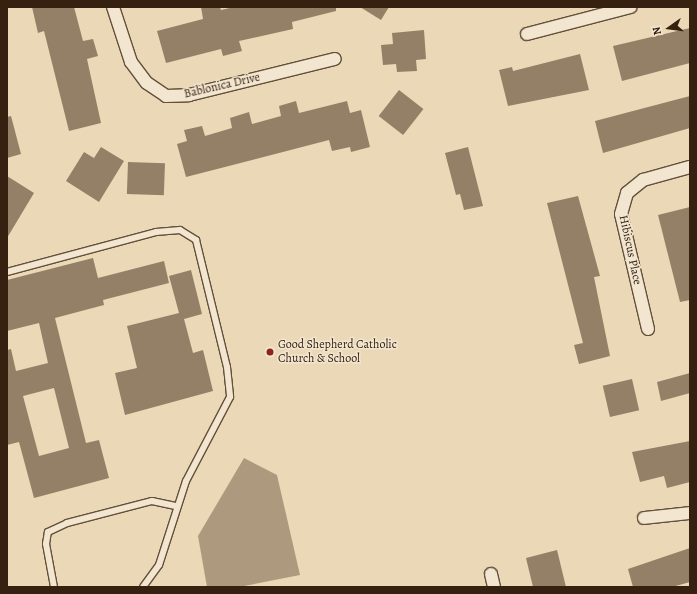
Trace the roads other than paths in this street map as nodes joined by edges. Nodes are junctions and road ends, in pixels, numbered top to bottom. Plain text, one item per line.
1 (113, 7) edge
2 (631, 7) edge
3 (526, 34) dead end
4 (335, 59) dead end
5 (690, 167) edge
6 (7, 272) edge
7 (648, 329) dead end
8 (175, 506) junction
9 (690, 513) edge
10 (644, 518) dead end
11 (491, 574) dead end
12 (54, 587) edge
13 (143, 587) edge
14 (494, 587) edge

1 - 4 street, Bablonica Drive
2 - 3 street
5 - 7 street, Hibiscus Place
6 - 8 lane
8 - 12 lane
8 - 13 lane
9 - 10 street
11 - 14 street

